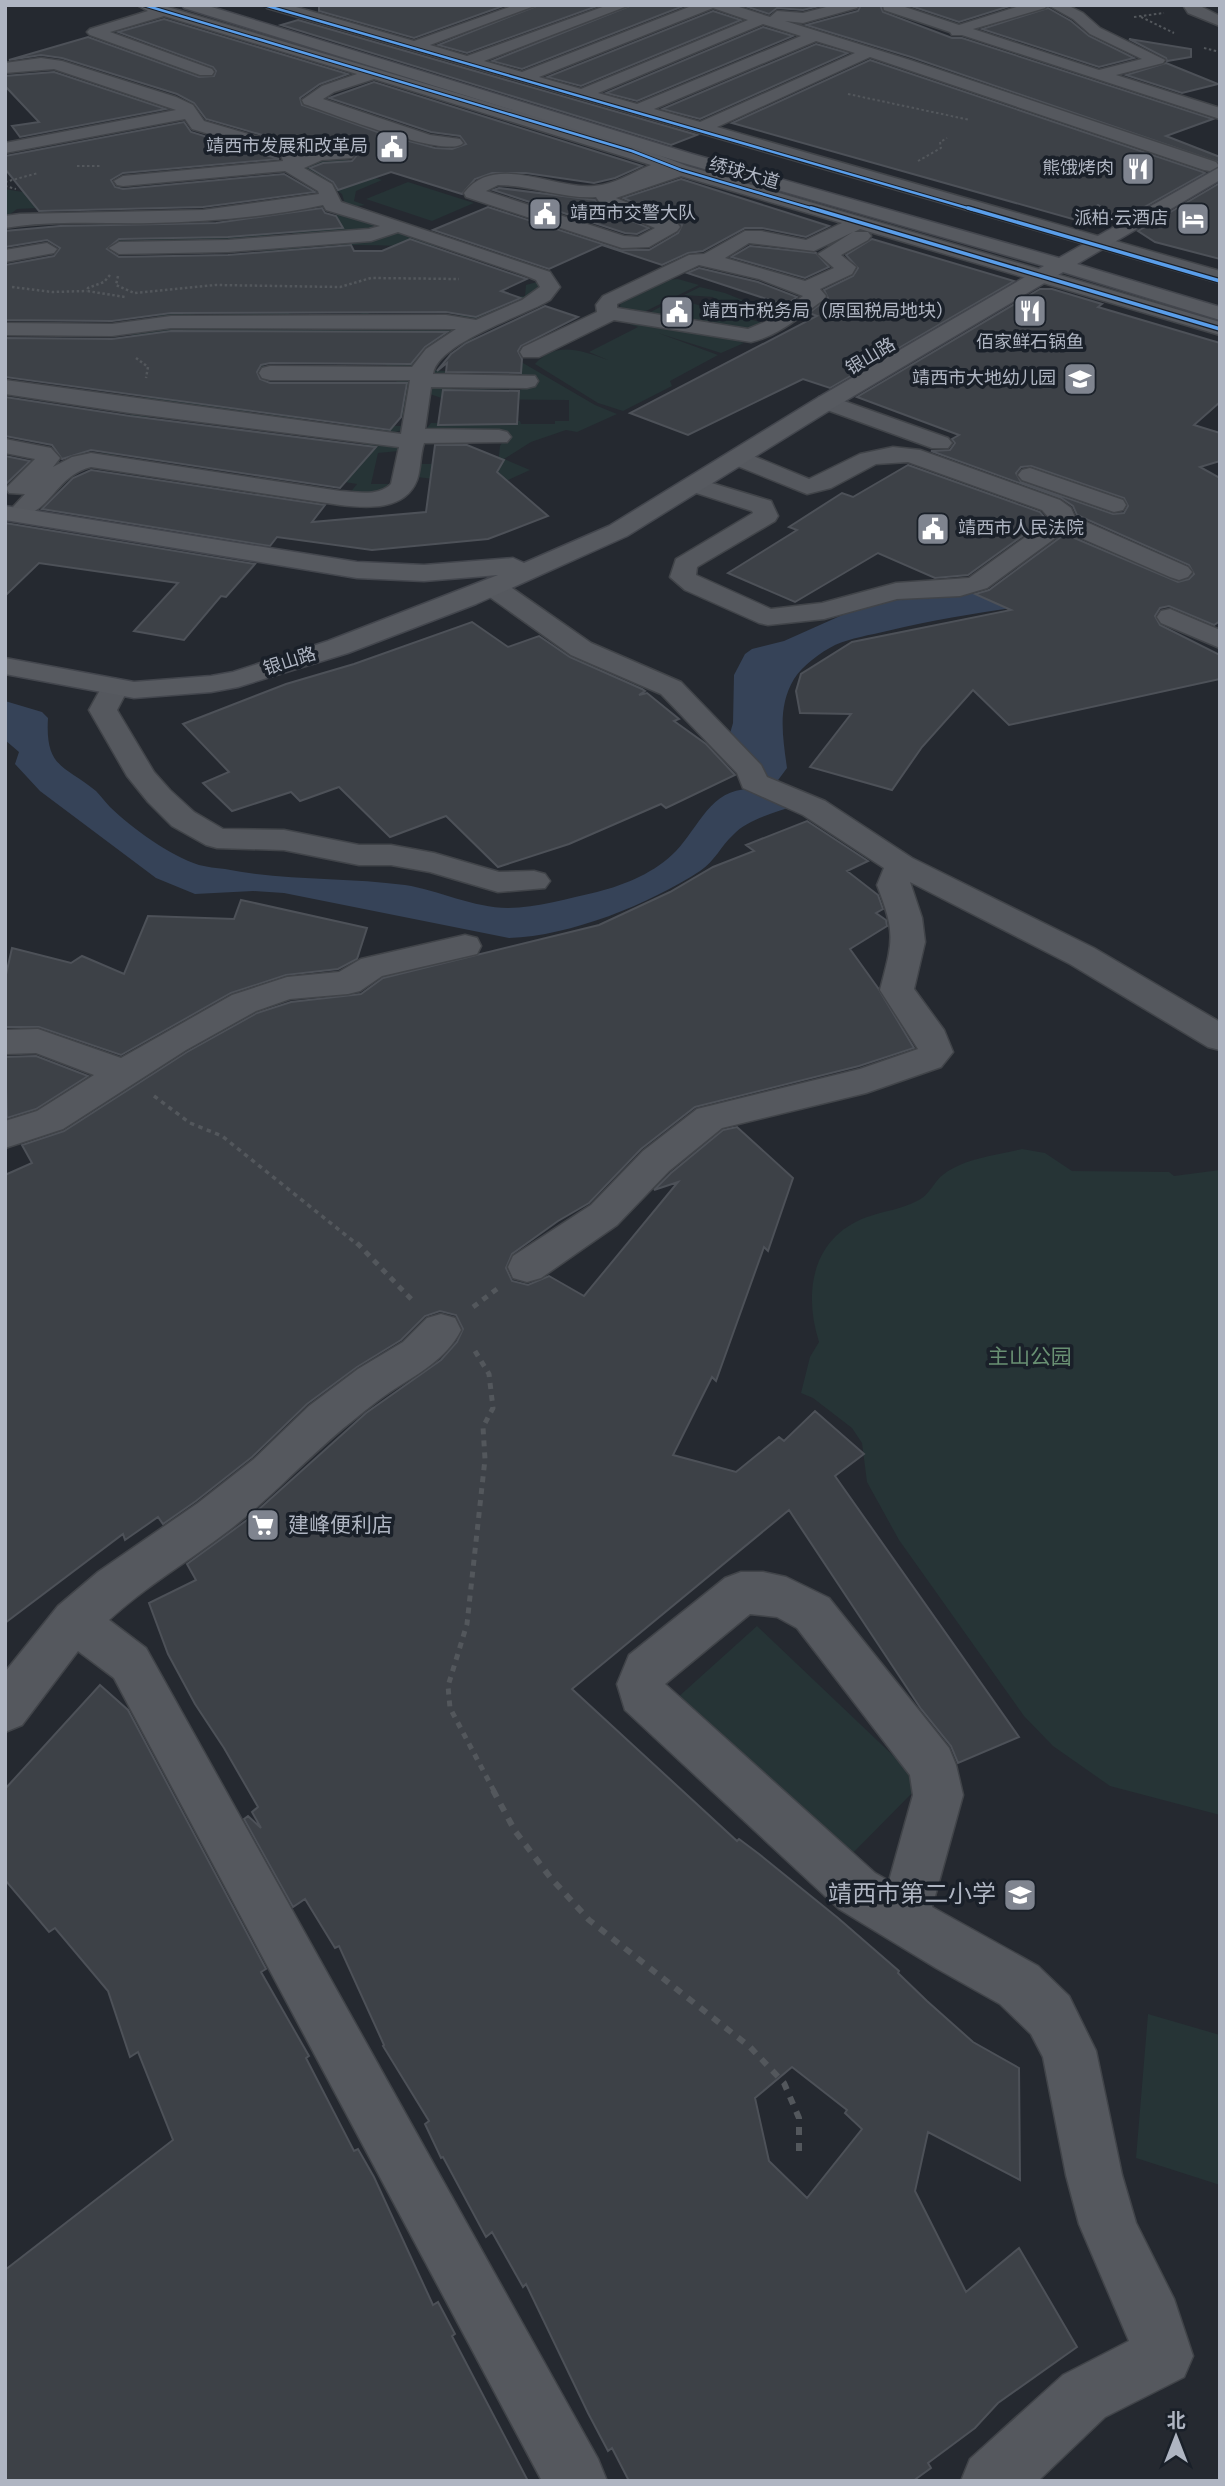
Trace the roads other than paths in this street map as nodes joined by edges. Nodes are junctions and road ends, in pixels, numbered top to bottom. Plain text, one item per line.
1 (144, 5) edge
2 (272, 5) edge
3 (530, 5) edge
4 (623, 5) edge
5 (708, 5) edge
6 (717, 5) edge
7 (741, 5) edge
8 (1040, 5) edge
9 (1055, 5) edge
10 (240, 6) edge
11 (876, 8) edge
12 (1192, 8) edge
13 (179, 10) edge
14 (1003, 16) junction
15 (763, 19) junction
16 (1220, 22) edge
17 (1027, 24) dead end
18 (799, 30) junction
19 (961, 30) junction
20 (816, 35) junction
21 (937, 37) dead end
22 (414, 46) junction
23 (874, 53) junction
24 (903, 55) junction
25 (465, 62) junction
26 (5, 68) edge
27 (206, 72) dead end
28 (380, 72) junction
29 (1098, 75) junction
30 (93, 76) junction
31 (521, 78) junction
32 (57, 84) dead end
33 (839, 92) road end
34 (573, 96) junction
35 (636, 111) junction
36 (189, 113) junction
37 (1220, 114) edge
38 (763, 128) dead end
39 (700, 129) junction
40 (734, 142) junction
41 (454, 143) dead end
42 (5, 148) edge
43 (346, 154) dead end
44 (291, 165) junction
45 (683, 167) junction
46 (1216, 167) edge
47 (123, 181) dead end
48 (329, 198) junction
49 (858, 215) junction
50 (5, 222) edge
51 (393, 225) junction
52 (885, 231) junction
53 (822, 247) junction
54 (119, 248) dead end
55 (47, 249) dead end
56 (5, 256) edge
57 (1062, 257) junction
58 (708, 260) junction
59 (667, 273) junction
60 (1220, 277) edge
61 (694, 280) dead end
62 (807, 288) junction
63 (1220, 294) edge
64 (770, 303) dead end
65 (1179, 309) junction
66 (796, 311) junction
67 (608, 313) junction
68 (1220, 314) edge
69 (478, 327) junction
70 (5, 328) edge
71 (1220, 329) edge
72 (531, 352) dead end
73 (270, 373) dead end
74 (422, 377) junction
75 (527, 381) dead end
76 (5, 387) edge
77 (827, 402) junction
78 (499, 437) dead end
79 (413, 439) junction
80 (5, 446) edge
81 (738, 458) junction
82 (797, 484) junction
83 (695, 485) junction
84 (10, 505) edge
85 (1114, 505) dead end
86 (762, 506) junction
87 (1063, 521) junction
88 (522, 552) junction
89 (1179, 572) dead end
90 (488, 578) junction
91 (1170, 617) dead end
92 (1220, 640) edge
93 (5, 644) edge
94 (5, 666) edge
95 (115, 687) junction
96 (901, 865) junction
97 (534, 881) dead end
98 (465, 946) dead end
99 (1220, 1038) edge
100 (5, 1042) edge
101 (126, 1073) junction
102 (5, 1135) edge
103 (527, 1267) road end
104 (441, 1330) road end
105 (75, 1621) junction
106 (5, 1709) edge
107 (903, 1920) junction
108 (576, 2481) edge
109 (992, 2481) edge

1 - 13 street
2 - 22 street
3 - 22 street
4 - 25 street
5 - 31 street
6 - 15 street
7 - 11 street
8 - 14 street
9 - 29 street
10 - 34 main road, 绣球大道
11 - 18 street
11 - 19 street
12 - 16 street
13 - 27 street
13 - 28 street
14 - 17 street
14 - 19 street
15 - 18 street
15 - 34 street
18 - 20 street
19 - 21 street
19 - 29 street
20 - 23 street
20 - 35 street
22 - 25 street
23 - 24 street
23 - 39 street
24 - 33 street
24 - 46 street
25 - 31 street
26 - 30 street
28 - 41 street
28 - 45 street
29 - 37 street
30 - 32 street
30 - 36 street
31 - 34 street
34 - 35 street
34 - 40 main road, 绣球大道
35 - 39 street
36 - 42 street
36 - 44 street
38 - 40 street
39 - 40 street
40 - 57 main road, 绣球大道
43 - 44 street
44 - 47 street
44 - 48 street
45 - 45 street
45 - 49 street
46 - 57 main road, 银山路
48 - 50 street
48 - 51 street
49 - 52 street
49 - 53 street
49 - 57 main road, 绣球大道
51 - 54 street
51 - 69 street
52 - 53 street
52 - 57 street
53 - 58 street
53 - 62 street
55 - 56 street
57 - 60 street
57 - 63 main road, 绣球大道
57 - 65 street
57 - 77 main road, 银山路
57 - 88 main road, 银山路
58 - 59 street
58 - 62 street
59 - 61 street
59 - 67 street
62 - 66 street
64 - 66 street
65 - 68 main road
65 - 71 street
66 - 67 street
67 - 72 street
69 - 70 street
69 - 74 street
73 - 74 street
74 - 75 street
74 - 79 street
76 - 79 street
77 - 81 main road, 银山路
77 - 85 street
78 - 79 street
79 - 84 street
80 - 84 street
81 - 82 street
81 - 83 main road, 银山路
82 - 86 street
82 - 87 street
83 - 86 street
83 - 90 main road, 银山路
84 - 88 main road, 银山路
84 - 90 main road, 银山路
86 - 87 street
87 - 89 street
88 - 90 main road, 银山路
90 - 93 main road, 银山路
90 - 95 main road, 银山路
90 - 96 street
91 - 92 street
94 - 95 main road, 银山路
95 - 97 street
96 - 99 street
96 - 103 street
98 - 101 street
100 - 101 street
101 - 102 street
104 - 105 street
105 - 106 street
105 - 108 street
107 - 107 street
107 - 109 street

